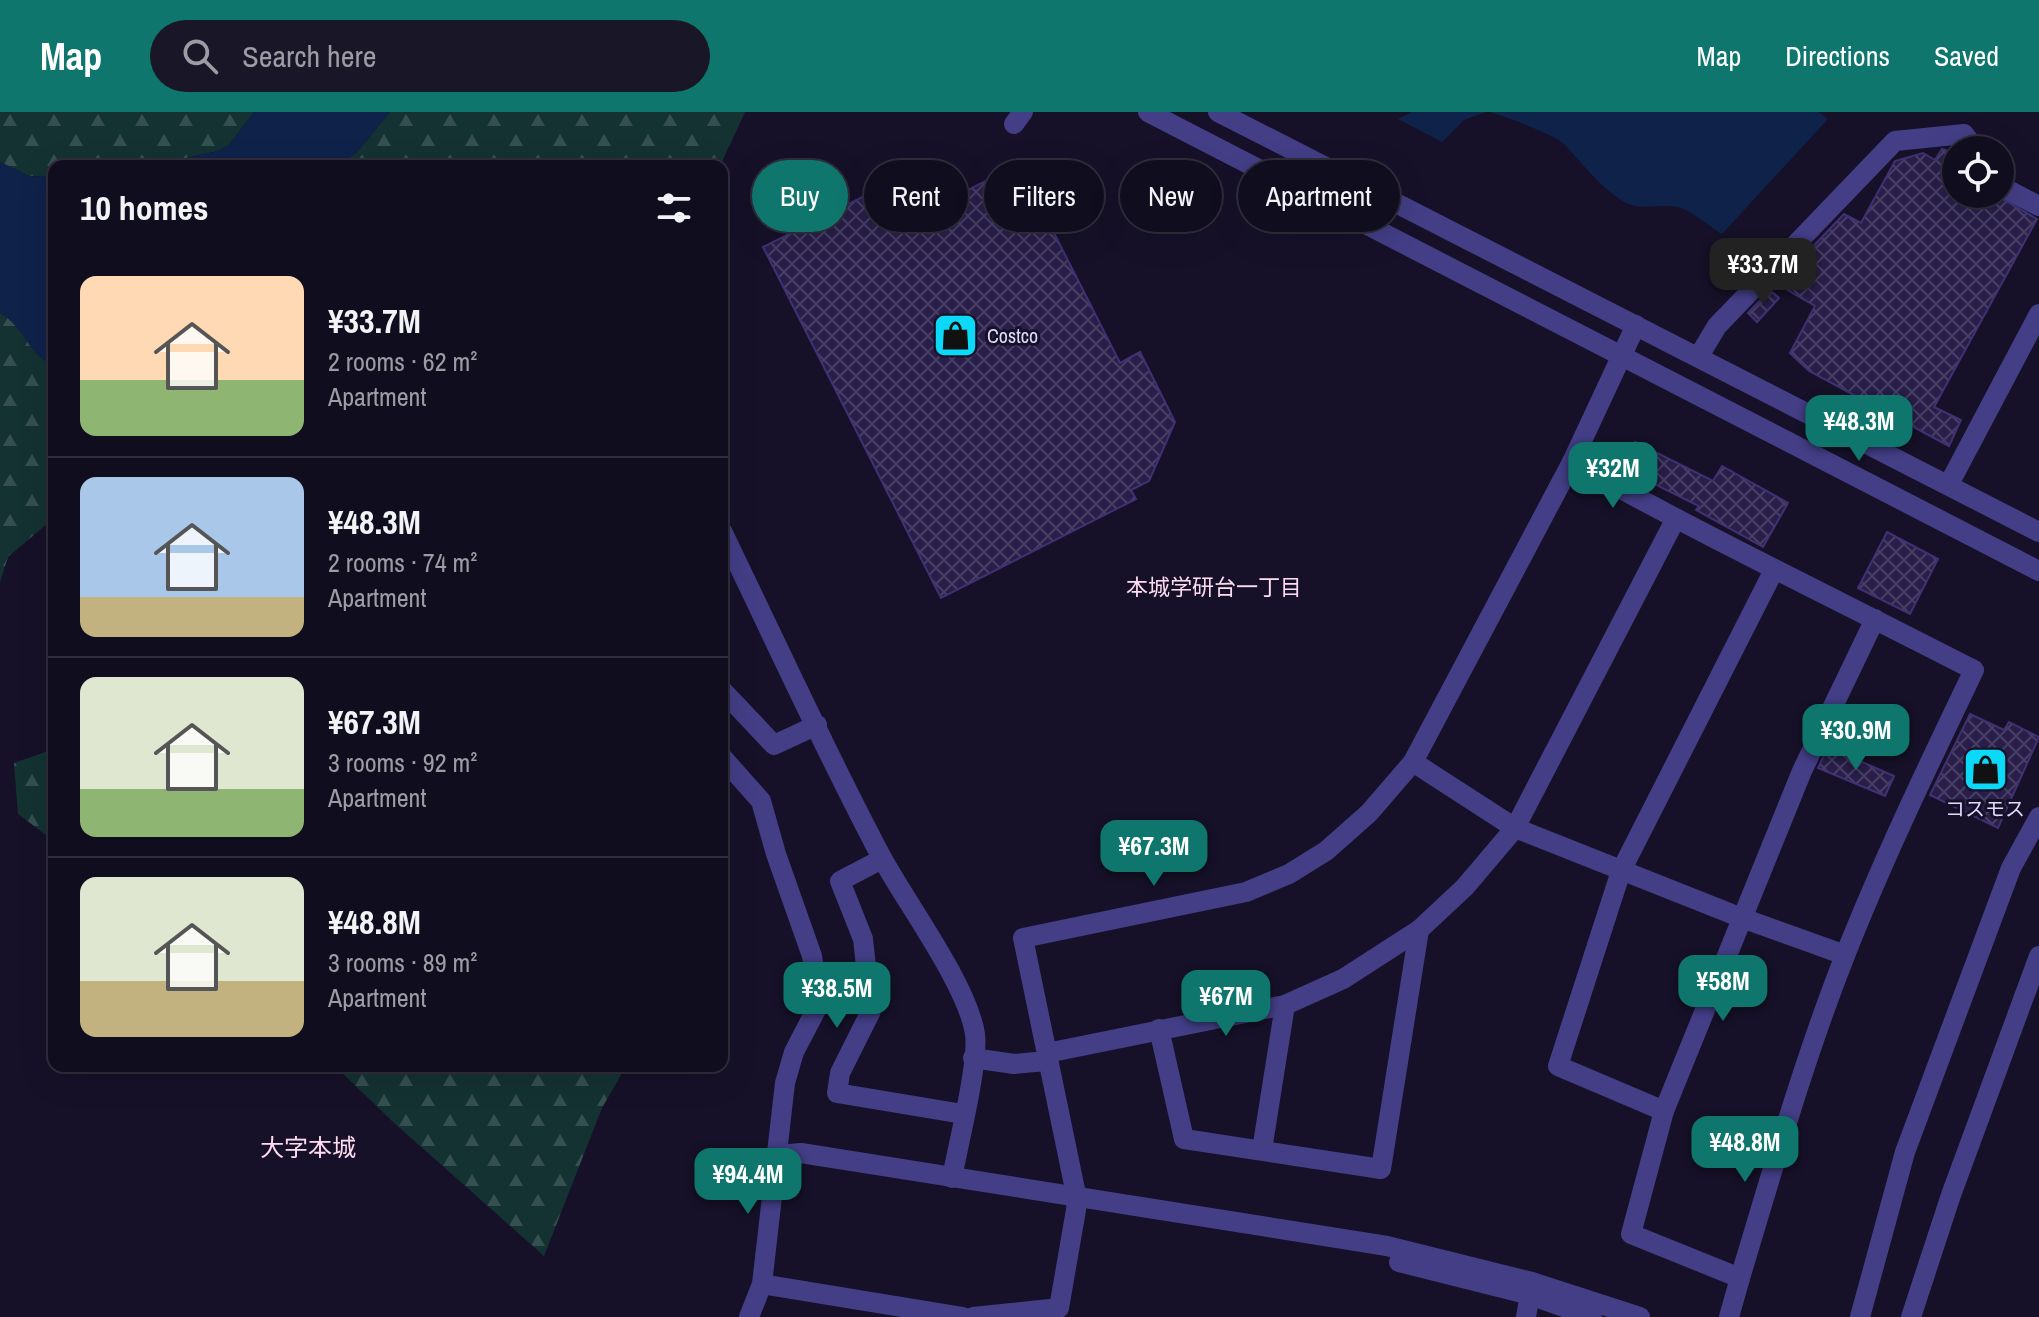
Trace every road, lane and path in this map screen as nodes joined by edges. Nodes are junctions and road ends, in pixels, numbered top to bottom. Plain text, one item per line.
1 (1148, 112) edge
2 (1218, 112) edge
3 (1942, 136) edge
4 (1944, 136) edge
5 (1966, 136) edge
6 (1308, 158) joint
7 (1241, 160) edge
8 (2014, 193) edge
9 (2039, 206) edge
10 (1381, 232) edge
11 (2039, 314) edge
12 (1636, 325) junction
13 (1620, 355) junction
14 (1699, 356) junction
15 (1572, 462) junction
16 (1949, 484) junction
17 (1675, 520) junction
18 (2039, 532) edge
19 (728, 561) edge
20 (1774, 570) junction
21 (2039, 571) edge
22 (1875, 619) junction
23 (728, 696) edge
24 (817, 725) junction
25 (1413, 762) junction
26 (728, 764) edge
27 (2039, 817) edge
28 (1515, 828) junction
29 (882, 859) junction
30 (1621, 871) junction
31 (1742, 918) junction
32 (1419, 930) junction
33 (1845, 955) junction
34 (2039, 956) edge
35 (1285, 1005) junction
36 (1159, 1029) junction
37 (1047, 1057) junction
38 (973, 1058) junction
39 (1664, 1111) junction
40 (963, 1114) junction
41 (1262, 1150) junction
42 (778, 1155) junction
43 (952, 1178) junction
44 (1076, 1204) junction
45 (1740, 1278) junction
46 (762, 1284) junction
47 (1531, 1289) junction
48 (749, 1317) edge
49 (963, 1317) edge
50 (973, 1317) edge
51 (1526, 1317) edge
52 (1592, 1317) edge
53 (1640, 1317) edge
54 (1729, 1317) edge
55 (1860, 1317) edge
56 (1911, 1317) edge

1 - 7 street
2 - 6 street
3 - 14 street
4 - 5 street
6 - 12 street
8 - 9 street
10 - 13 street
11 - 16 street
12 - 13 street
12 - 14 street
13 - 15 street
13 - 21 street
14 - 16 street
15 - 17 street
15 - 25 street
16 - 18 street
17 - 20 street
17 - 28 street
19 - 24 street
20 - 22 street
20 - 30 street
22 - 31 street
22 - 33 street
23 - 24 street
24 - 29 street
25 - 28 street
25 - 37 street
26 - 42 street
27 - 55 street
28 - 30 street
28 - 32 street
29 - 38 street
29 - 40 street
30 - 31 street
30 - 39 street
31 - 33 street
31 - 39 street
32 - 35 street
32 - 41 street
33 - 45 street
34 - 56 street
35 - 36 street
35 - 41 street
36 - 37 street
36 - 41 street
37 - 38 street
37 - 44 street
38 - 40 street
39 - 45 street
40 - 43 street
42 - 43 street
42 - 44 street
42 - 46 street
43 - 44 street
44 - 47 street
44 - 50 street
45 - 54 street
46 - 48 street
46 - 49 street
47 - 51 street
47 - 52 street
47 - 53 street

